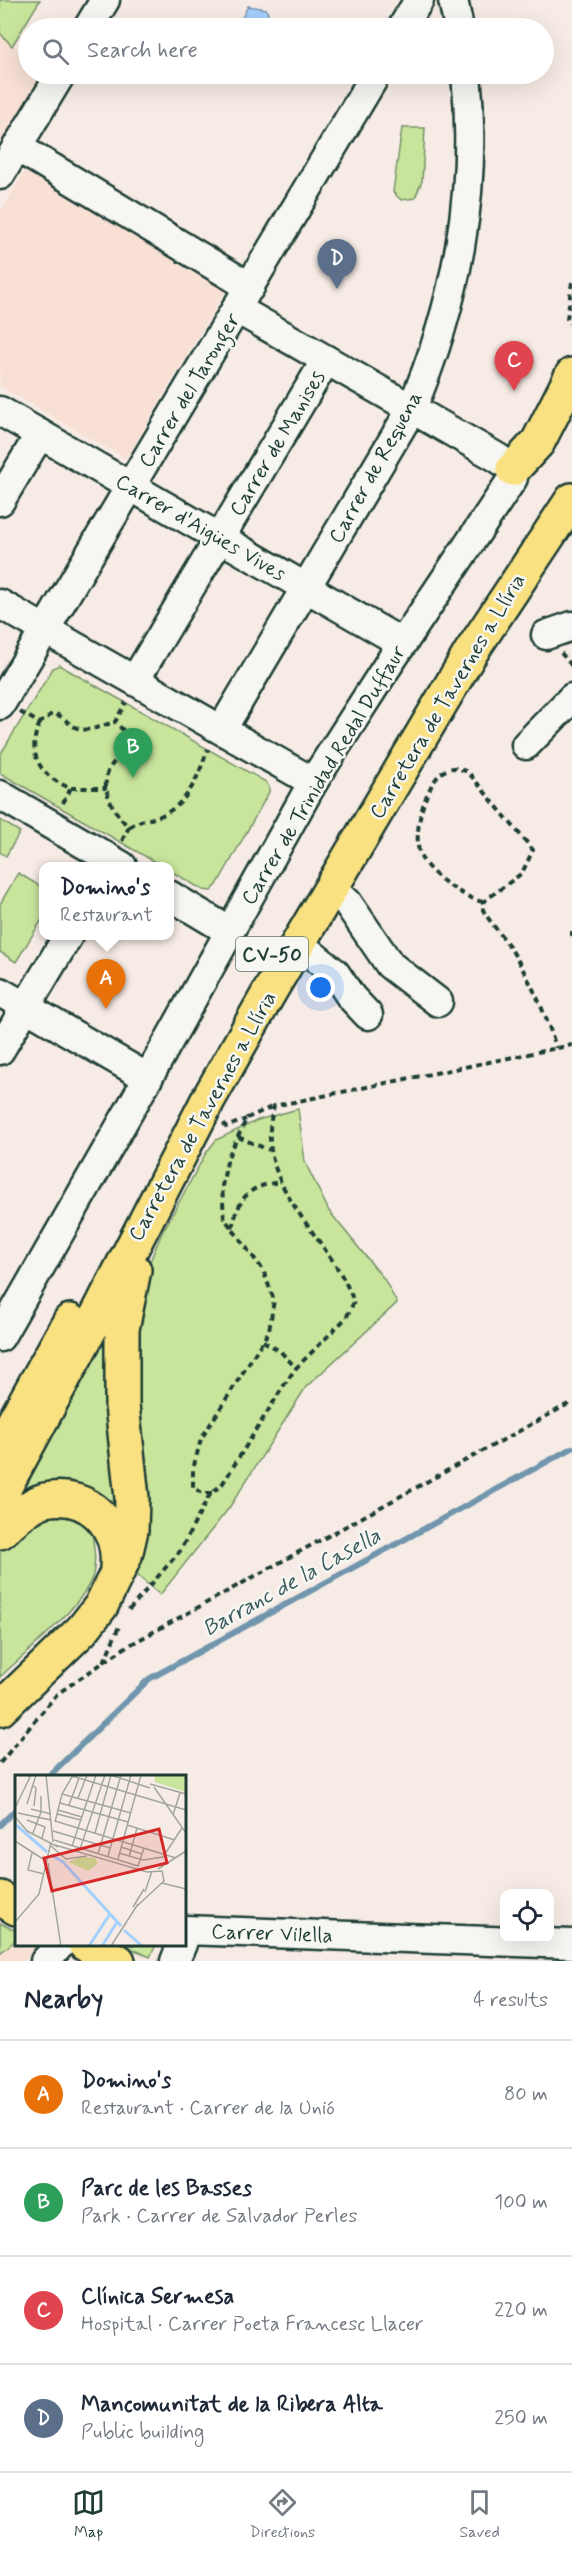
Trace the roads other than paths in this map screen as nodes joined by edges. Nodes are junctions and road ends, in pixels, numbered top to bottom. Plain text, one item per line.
1 (105, 0) edge
2 (419, 0) edge
3 (453, 0) edge
4 (94, 18) edge
5 (408, 18) edge
6 (457, 18) edge
7 (55, 84) edge
8 (370, 84) edge
9 (466, 84) edge
10 (17, 147) junction
11 (0, 176) edge
12 (244, 298) junction
13 (326, 360) junction
14 (572, 375) edge
15 (411, 410) junction
16 (0, 411) edge
17 (40, 434) junction
18 (513, 469) junction
19 (572, 477) edge
20 (131, 485) junction
21 (572, 500) edge
22 (0, 501) edge
23 (220, 538) junction
24 (307, 588) junction
25 (0, 604) edge
26 (572, 626) edge
27 (44, 628) junction
28 (546, 636) dead end
29 (402, 643) junction
30 (132, 689) junction
31 (572, 698) edge
32 (1, 703) edge
33 (216, 737) junction
34 (526, 745) dead end
35 (313, 782) junction
36 (0, 795) edge
37 (111, 862) edge
38 (331, 891) junction
39 (174, 898) edge
40 (229, 931) junction
41 (66, 940) edge
42 (299, 944) junction
43 (270, 991) junction
44 (0, 992) edge
45 (438, 1002) dead end
46 (26, 1006) junction
47 (368, 1015) dead end
48 (0, 1050) edge
49 (148, 1078) junction
50 (0, 1337) edge
51 (0, 1447) edge
52 (0, 1497) edge
53 (0, 1532) edge
54 (117, 1576) junction
55 (0, 1709) edge
56 (0, 1898) edge
57 (15, 1907) edge
58 (186, 1936) edge
59 (572, 1944) edge
60 (59, 1946) edge
61 (89, 1946) edge
62 (181, 1946) edge
63 (45, 1961) edge
64 (118, 1961) edge
65 (175, 1961) edge

1 - 4 street
2 - 5 street
3 - 6 street
7 - 10 street
8 - 12 street, Carrer del Taronger
9 - 15 street, Carrer de Requena
10 - 11 street
10 - 12 street
12 - 13 street
12 - 20 street, Carrer del Taronger
13 - 15 street
13 - 23 street, Carrer de Manises
14 - 18 main road
15 - 18 street
15 - 24 street, Carrer de Requena
16 - 17 street, Carrer d'Aigües Vives
17 - 20 street, Carrer d'Aigües Vives
17 - 22 street
18 - 29 street, Carrer de Trinidad Redal Duffaur
19 - 51 main road, Carretera de Tavernes a Llíria / CV-50
20 - 23 street, Carrer d'Aigües Vives
20 - 27 street, Carrer del Taronger
21 - 38 main road, Carretera de Tavernes a Llíria / CV-50
23 - 24 street, Carrer d'Aigües Vives
23 - 30 street, Carrer de Manises
24 - 29 street, Carrer d'Aigües Vives
24 - 33 street, Carrer de Requena
25 - 27 street
26 - 28 street
27 - 30 street
27 - 32 street, Carrer del Taronger
29 - 35 street, Carrer de Trinidad Redal Duffaur
30 - 33 street
31 - 34 street
33 - 35 street
35 - 40 street, Carrer de Trinidad Redal Duffaur
36 - 37 street
38 - 42 main road, Carretera de Tavernes a Llíria / CV-50
38 - 45 street
39 - 40 street
40 - 49 street, Carrer de Trinidad Redal Duffaur
41 - 46 street
42 - 43 main road, Carretera de Tavernes a Llíria / CV-50
42 - 47 street
43 - 52 main road, Carretera de Tavernes a Llíria / CV-50
43 - 54 main road
44 - 46 street
46 - 48 street
46 - 49 street
49 - 50 street, Carrer de Trinidad Redal Duffaur
53 - 54 main road
54 - 55 main road
56 - 57 main road
58 - 59 street, Carrer Vilella
60 - 63 street
61 - 64 main road
62 - 65 street, Carrer Vilella

